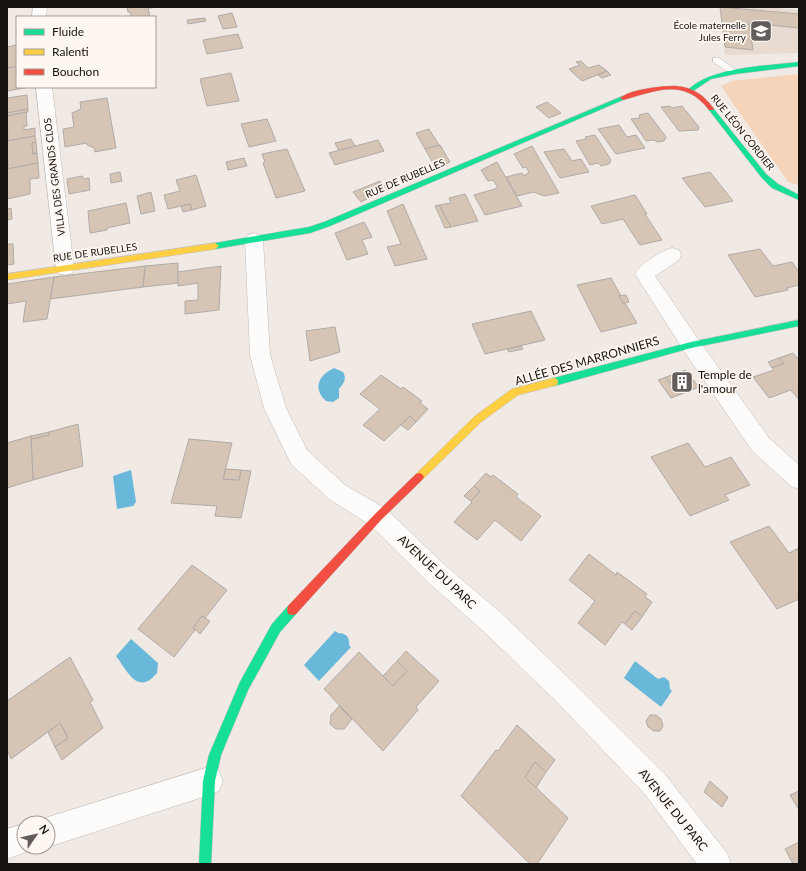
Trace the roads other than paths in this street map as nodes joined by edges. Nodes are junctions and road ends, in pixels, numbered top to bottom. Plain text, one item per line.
1 (716, 60) dead end
2 (799, 64) edge
3 (735, 72) junction
4 (44, 88) edge
5 (691, 90) junction
6 (799, 198) edge
7 (254, 240) junction
8 (672, 255) dead end
9 (65, 268) junction
10 (7, 277) edge
11 (799, 323) edge
12 (691, 345) junction
13 (799, 479) edge
14 (378, 517) junction
15 (209, 782) junction
16 (56, 830) edge
17 (205, 864) edge
18 (716, 864) edge

1 - 3 lane
2 - 3 street
3 - 5 street
4 - 9 street, VILLA DES GRANDS CLOS
5 - 6 street, RUE LÉON CORDIER
5 - 7 street, RUE DE RUBELLES
7 - 9 street, RUE DE RUBELLES
7 - 14 street, AVENUE DU PARC
8 - 12 street
9 - 10 street, RUE DE RUBELLES
11 - 12 street, ALLÉE DES MARRONNIERS
12 - 13 street
12 - 14 street, ALLÉE DES MARRONNIERS
14 - 15 street, ALLÉE DES MARRONNIERS
14 - 18 street, AVENUE DU PARC
15 - 16 street
15 - 17 street, ALLÉE DES MARRONNIERS

